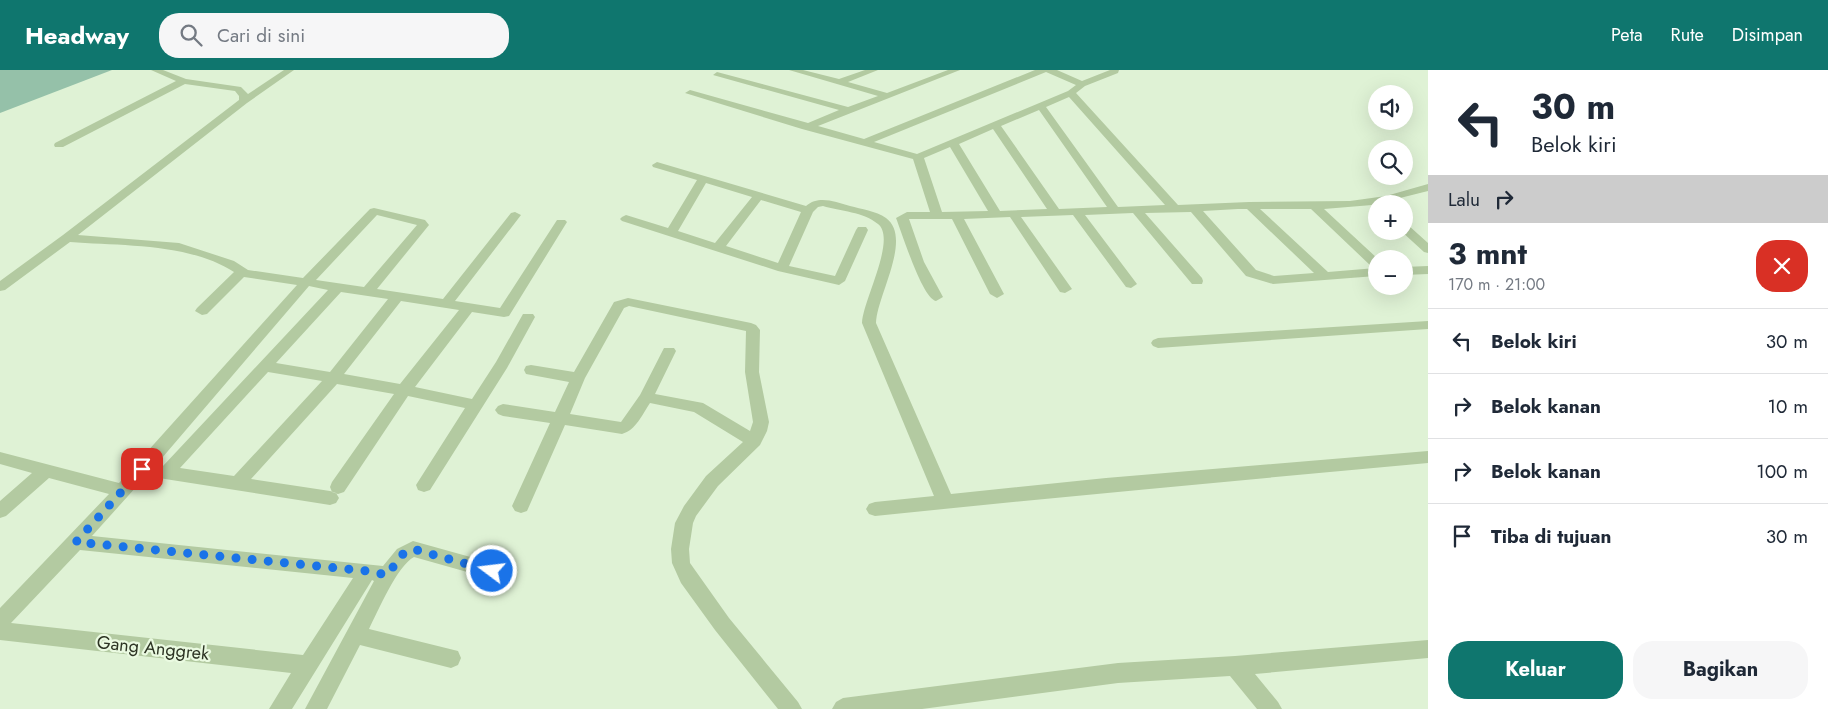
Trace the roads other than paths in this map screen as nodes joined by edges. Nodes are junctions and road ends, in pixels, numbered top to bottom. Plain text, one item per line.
1 (154, 70) edge
2 (290, 70) edge
3 (793, 70) edge
4 (874, 70) edge
5 (930, 70) edge
6 (956, 70) edge
7 (1043, 70) edge
8 (1049, 70) edge
9 (1115, 70) edge
10 (717, 75) dead end
11 (943, 75) junction
12 (184, 81) junction
13 (840, 82) junction
14 (1082, 84) junction
15 (690, 93) dead end
16 (1071, 93) junction
17 (889, 96) junction
18 (244, 101) junction
19 (1041, 106) junction
20 (849, 110) junction
21 (995, 125) junction
22 (806, 127) junction
23 (864, 142) junction
24 (953, 143) junction
25 (59, 145) dead end
26 (918, 157) junction
27 (657, 164) dead end
28 (703, 179) junction
29 (1422, 189) edge
30 (759, 195) junction
31 (1402, 195) edge
32 (1428, 198) edge
33 (1368, 203) edge
34 (1249, 204) junction
35 (1314, 206) junction
36 (1174, 208) junction
37 (1194, 208) junction
38 (1135, 209) junction
39 (808, 210) junction
40 (1114, 210) junction
41 (1076, 211) junction
42 (1055, 212) junction
43 (1013, 213) junction
44 (996, 214) junction
45 (515, 215) dead end
46 (956, 215) junction
47 (937, 216) junction
48 (626, 219) dead end
49 (560, 222) dead end
50 (862, 230) dead end
51 (671, 233) junction
52 (1413, 236) edge
53 (67, 238) junction
54 (718, 248) junction
55 (1428, 249) edge
56 (1368, 257) edge
57 (782, 268) junction
58 (1428, 270) edge
59 (1413, 271) edge
60 (244, 272) junction
61 (1368, 273) edge
62 (1325, 276) junction
63 (1197, 281) dead end
64 (306, 282) junction
65 (1131, 284) dead end
66 (339, 286) junction
67 (0, 287) edge
68 (1065, 288) dead end
69 (368, 292) junction
70 (997, 294) dead end
71 (936, 296) dead end
72 (398, 297) junction
73 (445, 305) junction
74 (467, 308) junction
75 (202, 311) dead end
76 (528, 317) dead end
77 (1428, 325) edge
78 (1158, 343) dead end
79 (669, 350) dead end
80 (265, 366) junction
81 (531, 370) dead end
82 (332, 378) junction
83 (578, 378) junction
84 (404, 390) junction
85 (646, 397) junction
86 (475, 405) junction
87 (503, 410) dead end
88 (559, 420) junction
89 (754, 441) junction
90 (0, 458) edge
91 (1428, 458) edge
92 (142, 469) junction
93 (47, 470) junction
94 (165, 474) junction
95 (237, 484) junction
96 (424, 486) dead end
97 (123, 490) junction
98 (946, 503) junction
99 (521, 506) dead end
100 (875, 509) dead end
101 (0, 511) edge
102 (76, 542) junction
103 (367, 571) junction
104 (492, 571) dead end
105 (387, 575) junction
106 (0, 621) edge
107 (0, 631) edge
108 (356, 634) junction
109 (1428, 649) edge
110 (451, 658) dead end
111 (306, 665) junction
112 (1235, 666) junction
113 (280, 709) edge
114 (316, 709) edge
115 (791, 709) edge
116 (843, 709) edge
117 (1271, 709) edge

1 - 12 street
2 - 18 street
3 - 13 street
4 - 13 street
5 - 11 street
6 - 11 street
7 - 23 street
8 - 14 street
9 - 14 street
10 - 20 street
11 - 17 street
12 - 18 street
12 - 25 street
13 - 17 street
14 - 16 street
15 - 22 street
16 - 19 street
16 - 36 street
17 - 20 street
18 - 53 street
19 - 21 street
19 - 40 street
20 - 22 street
21 - 24 street
21 - 42 street
22 - 23 street
23 - 26 street
24 - 26 street
24 - 44 street
26 - 47 street
27 - 28 street
28 - 30 street
28 - 51 street
29 - 31 street
29 - 32 street
30 - 39 street
30 - 54 street
33 - 35 street
34 - 35 street
34 - 37 street
34 - 62 street
35 - 56 street
36 - 37 street
36 - 38 street
37 - 62 street
38 - 40 street
38 - 63 street
39 - 57 street
39 - 98 street
40 - 41 street
41 - 42 street
41 - 65 street
42 - 43 street
43 - 44 street
43 - 68 street
44 - 46 street
45 - 73 street
46 - 47 street
46 - 70 street
47 - 71 street
48 - 51 street
49 - 74 street
50 - 57 street
51 - 54 street
52 - 55 street
53 - 60 street
53 - 67 street
54 - 57 street
58 - 59 street
60 - 64 street
60 - 75 street
61 - 62 street
64 - 66 street
64 - 69 street
64 - 92 street
66 - 69 street
66 - 80 street
69 - 72 street
72 - 73 street
72 - 82 street
73 - 74 street
74 - 84 street
76 - 86 street
77 - 78 street
79 - 85 street
80 - 82 street
80 - 94 street
81 - 83 street
82 - 84 street
82 - 95 street
83 - 88 street
83 - 89 street
84 - 86 street
84 - 95 street
85 - 88 street
85 - 89 street
86 - 96 street
87 - 88 street
88 - 99 street
89 - 115 street
90 - 93 street
91 - 98 street
92 - 94 street
92 - 97 street
93 - 97 street
93 - 101 street
94 - 95 street
97 - 102 street
98 - 100 street
102 - 103 street
102 - 106 street
103 - 105 street
103 - 111 street
104 - 105 street
105 - 108 street
107 - 111 street, Gang Anggrek
108 - 110 street
108 - 114 street
109 - 112 street
111 - 113 street
112 - 116 street
112 - 117 street

